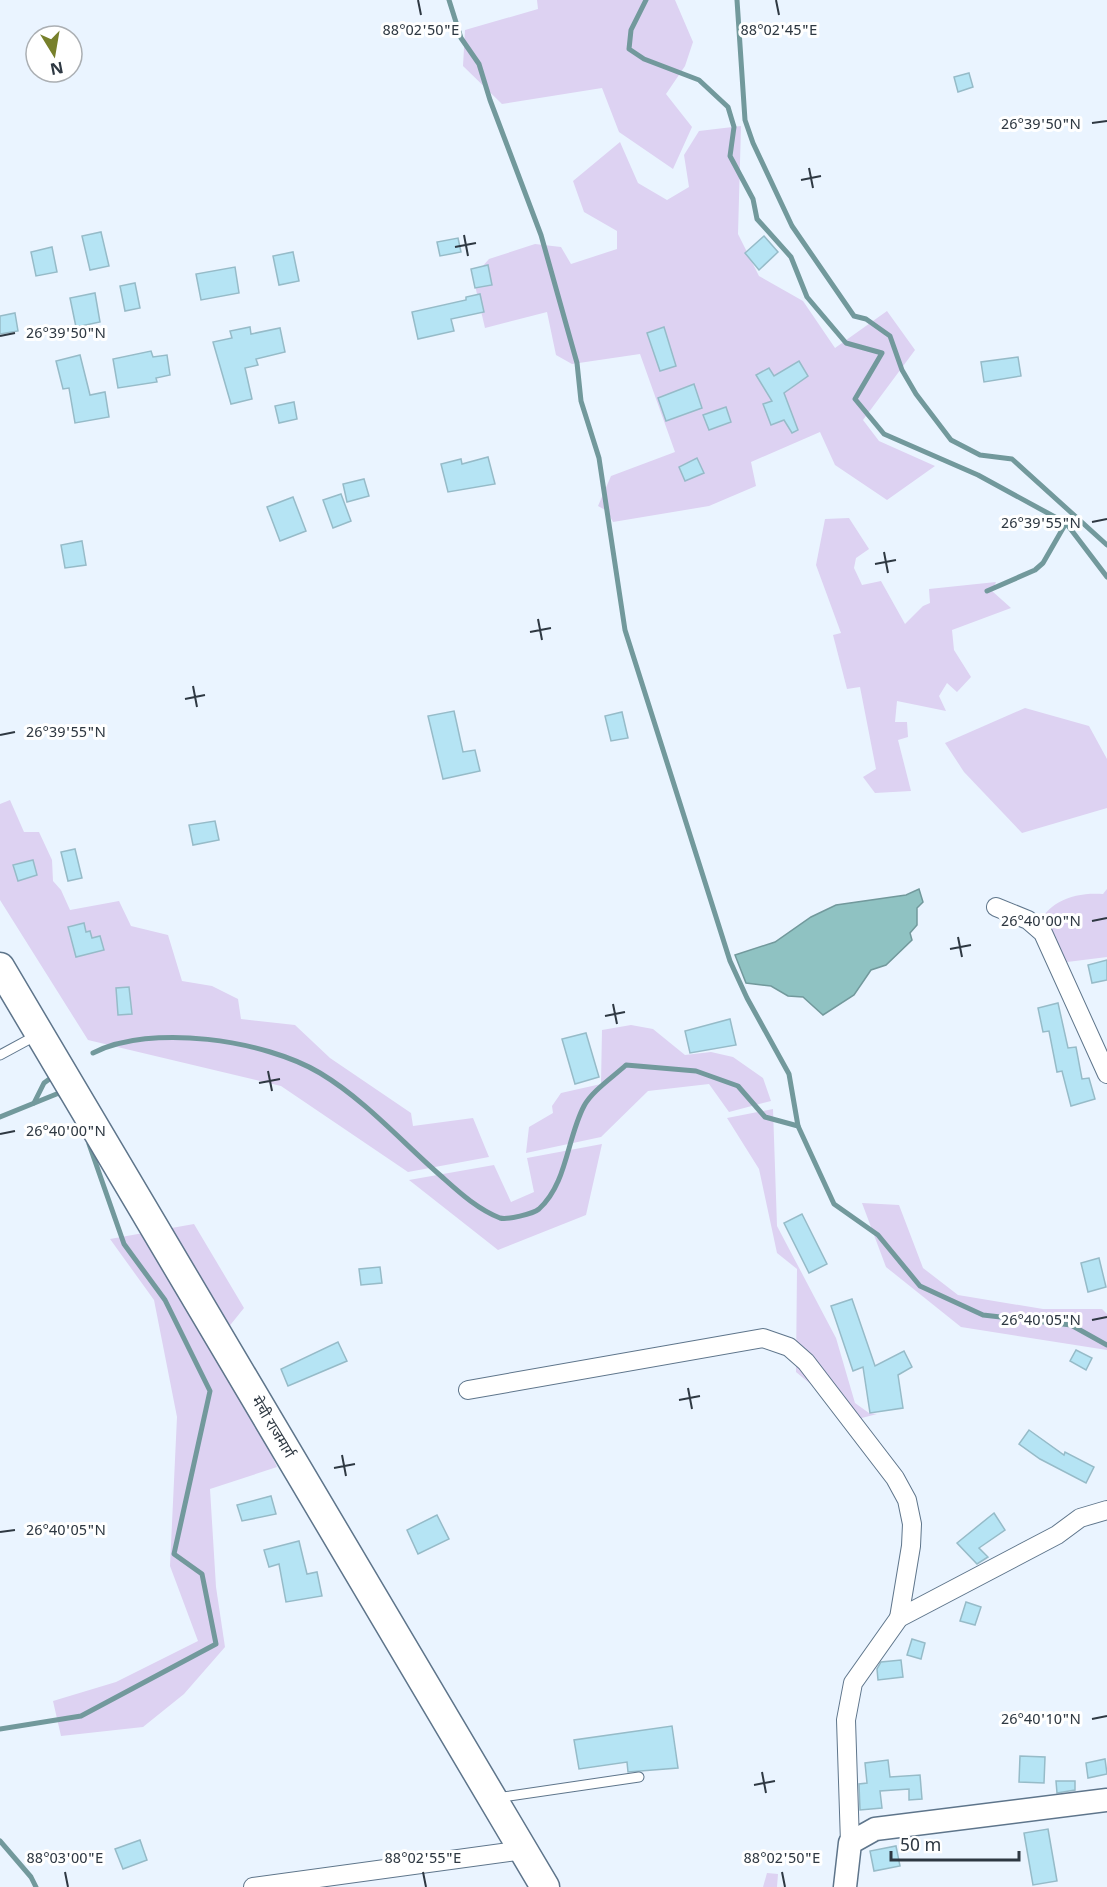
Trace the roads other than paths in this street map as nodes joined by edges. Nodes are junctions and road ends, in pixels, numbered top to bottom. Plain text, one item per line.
1 (996, 907) dead end
2 (0, 968) edge
3 (39, 1034) junction
4 (0, 1054) edge
5 (1107, 1074) edge
6 (468, 1390) dead end
7 (1107, 1510) edge
8 (898, 1618) junction
9 (639, 1777) dead end
10 (494, 1798) junction
11 (1107, 1800) edge
12 (850, 1843) junction
13 (524, 1850) junction
14 (254, 1887) edge
15 (545, 1887) edge
16 (845, 1887) edge

1 - 5 street
2 - 3 main road, मेची राजमार्ग
3 - 4 lane
3 - 10 main road, मेची राजमार्ग
6 - 8 street
7 - 8 street
8 - 12 street
9 - 10 lane
10 - 13 main road, मेची राजमार्ग
11 - 12 street
12 - 16 street
13 - 14 street
13 - 15 main road, मेची राजमार्ग

